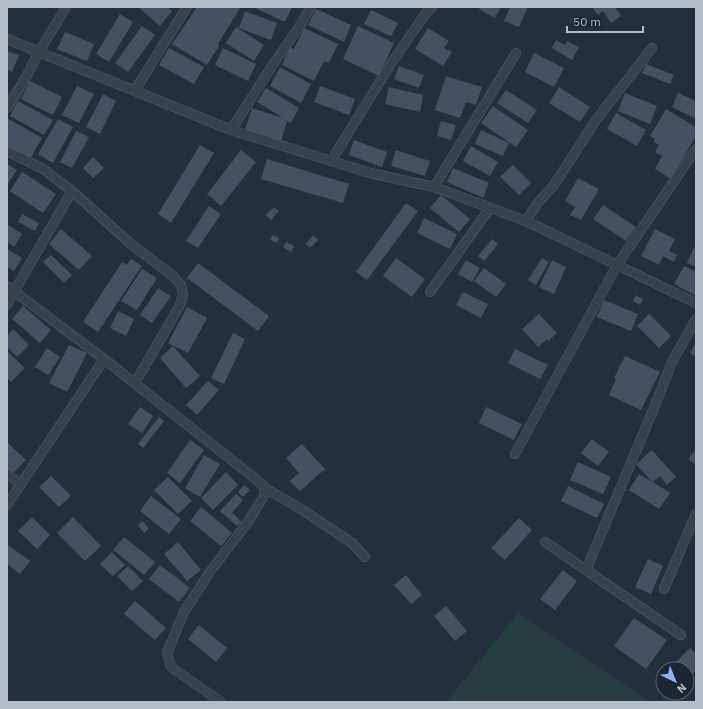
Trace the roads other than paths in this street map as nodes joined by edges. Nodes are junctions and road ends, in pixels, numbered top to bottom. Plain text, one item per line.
1 (66, 7) edge
2 (187, 7) edge
3 (311, 7) edge
4 (432, 7) edge
5 (7, 39) edge
6 (652, 48) dead end
7 (38, 52) junction
8 (516, 53) dead end
9 (135, 90) junction
10 (7, 108) edge
11 (231, 130) junction
12 (696, 149) edge
13 (7, 151) edge
14 (331, 161) junction
15 (434, 187) junction
16 (72, 191) junction
17 (490, 208) junction
18 (526, 221) junction
19 (617, 265) junction
20 (7, 286) edge
21 (15, 292) junction
22 (430, 292) dead end
23 (696, 302) edge
24 (7, 304) edge
25 (696, 319) edge
26 (104, 359) junction
27 (135, 383) junction
28 (516, 454) dead end
29 (7, 474) edge
30 (20, 484) junction
31 (265, 488) junction
32 (7, 505) edge
33 (696, 514) edge
34 (545, 542) dead end
35 (365, 557) dead end
36 (586, 570) junction
37 (664, 589) dead end
38 (681, 635) dead end
39 (221, 702) edge

1 - 7 street
2 - 9 street
3 - 11 street
4 - 14 street
5 - 7 street
6 - 18 street
7 - 9 street
7 - 10 street
8 - 15 street
9 - 11 street
11 - 14 street
12 - 19 street
13 - 16 street
14 - 15 street
15 - 17 street
16 - 21 street
16 - 27 street
17 - 18 street
17 - 22 street
18 - 19 street
19 - 23 street
19 - 28 street
20 - 21 street
21 - 24 street
21 - 26 street
25 - 36 street
26 - 27 street
26 - 30 street
27 - 31 street
29 - 30 street
30 - 32 street
31 - 35 street
31 - 39 street
33 - 37 street
34 - 36 street
36 - 38 street

